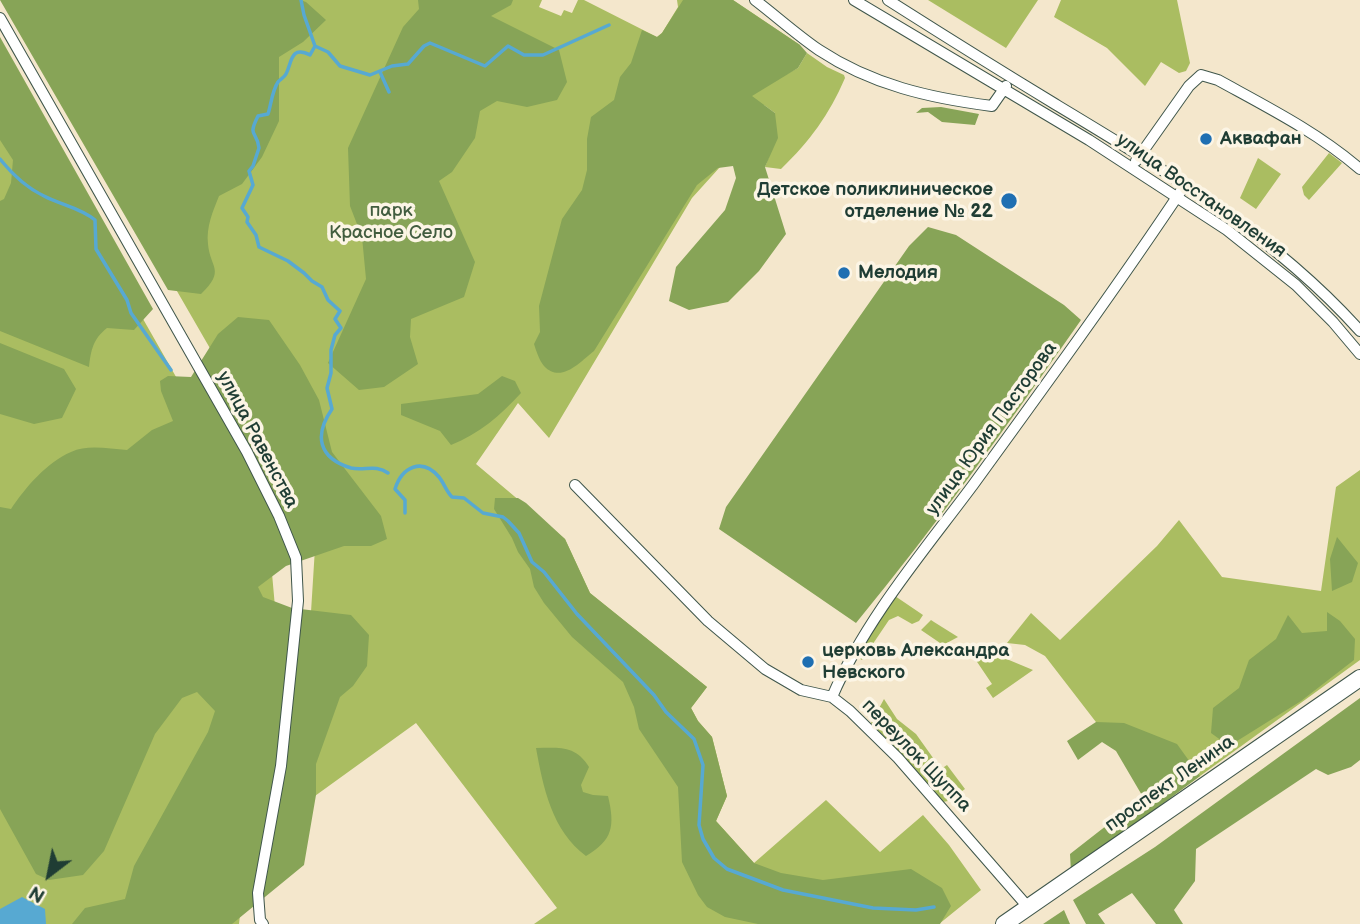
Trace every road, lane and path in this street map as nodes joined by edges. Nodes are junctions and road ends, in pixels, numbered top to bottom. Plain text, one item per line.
1 (755, 0) edge
2 (854, 0) edge
3 (888, 0) edge
4 (0, 18) edge
5 (1012, 78) junction
6 (1004, 89) junction
7 (1140, 156) junction
8 (1132, 167) junction
9 (1360, 169) edge
10 (1185, 186) junction
11 (1177, 197) junction
12 (1360, 331) edge
13 (1360, 355) edge
14 (575, 485) dead end
15 (1360, 678) edge
16 (832, 697) junction
17 (1028, 907) junction
18 (263, 924) edge
19 (1004, 924) edge

1 - 6 street
2 - 6 street, улица Восстановления
3 - 5 street, улица Восстановления
4 - 18 street, улица Равенства
5 - 6 street
5 - 7 street, улица Восстановления
6 - 8 street, улица Восстановления
7 - 8 street
7 - 9 street
7 - 10 street, улица Восстановления
8 - 11 street, улица Восстановления
10 - 11 street, улица Юрия Пасторова
10 - 12 street, улица Восстановления
11 - 13 street, улица Восстановления
11 - 16 street, улица Юрия Пасторова
14 - 16 street, переулок Щуппа
15 - 17 main road, проспект Ленина
16 - 17 street, переулок Щуппа
17 - 19 main road, проспект Ленина

